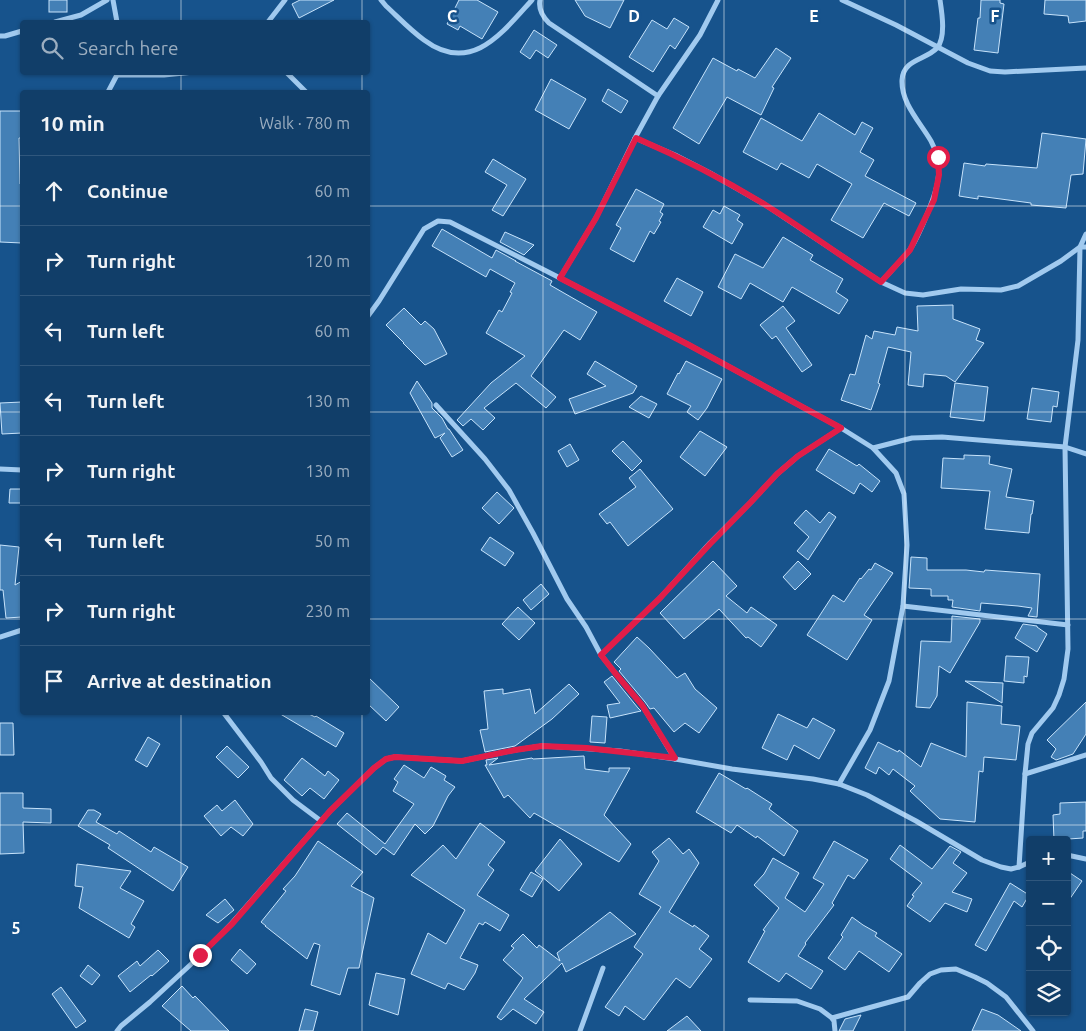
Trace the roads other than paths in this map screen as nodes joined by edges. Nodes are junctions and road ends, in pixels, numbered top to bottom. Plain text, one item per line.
1 (108, 0) edge
2 (113, 0) edge
3 (285, 0) edge
4 (381, 0) edge
5 (532, 0) edge
6 (540, 0) edge
7 (718, 0) edge
8 (842, 0) edge
9 (940, 0) edge
10 (63, 20) edge
11 (117, 20) edge
12 (270, 20) edge
13 (20, 32) edge
14 (0, 36) edge
15 (938, 48) junction
16 (1086, 68) edge
17 (117, 75) edge
18 (289, 75) edge
19 (109, 90) edge
20 (304, 90) edge
21 (658, 96) junction
22 (636, 138) junction
23 (1086, 234) edge
24 (1083, 247) edge
25 (560, 278) junction
26 (881, 282) junction
27 (370, 313) edge
28 (436, 406) dead end
29 (841, 428) junction
30 (1065, 447) junction
31 (873, 448) junction
32 (1086, 454) edge
33 (0, 469) edge
34 (20, 470) edge
35 (903, 606) junction
36 (1068, 625) junction
37 (20, 631) edge
38 (0, 637) edge
39 (601, 655) junction
40 (225, 715) edge
41 (1086, 754) edge
42 (675, 758) junction
43 (1024, 774) junction
44 (839, 784) junction
45 (321, 821) junction
46 (1071, 856) edge
47 (1086, 859) edge
48 (1026, 864) edge
49 (1019, 867) junction
50 (603, 968) dead end
51 (750, 1000) dead end
52 (832, 1018) junction
53 (117, 1031) edge
54 (580, 1031) edge
55 (835, 1031) edge
56 (1033, 1031) edge

1 - 10 street
2 - 11 street
3 - 12 street
4 - 5 street
6 - 21 street
7 - 21 street
8 - 15 street
9 - 15 street
13 - 14 street
15 - 16 street
15 - 26 street
17 - 19 street
18 - 20 street
21 - 22 street
22 - 25 street
22 - 26 street
23 - 24 street
24 - 26 street
24 - 30 street
25 - 27 street
25 - 29 street
28 - 39 street
29 - 31 street
29 - 39 street
30 - 31 street
30 - 32 street
30 - 36 street
31 - 35 street
33 - 34 street
35 - 36 street
35 - 44 street
36 - 43 street
37 - 38 street
39 - 42 street
40 - 45 street
41 - 43 street
42 - 44 street
42 - 45 street
43 - 49 street
44 - 49 street
45 - 53 street
46 - 47 street
48 - 49 street
50 - 54 street
51 - 52 street
52 - 55 street
52 - 56 street

